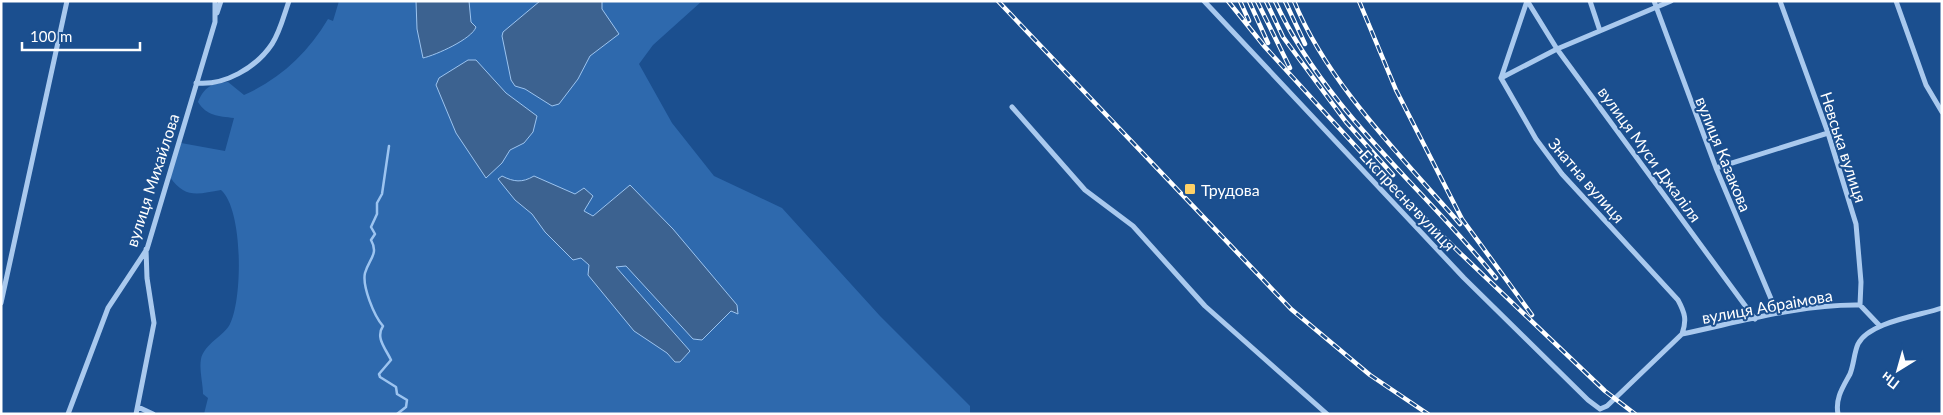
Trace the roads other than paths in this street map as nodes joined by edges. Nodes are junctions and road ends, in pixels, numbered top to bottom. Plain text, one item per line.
1 (67, 1) edge
2 (215, 1) edge
3 (221, 1) edge
4 (289, 1) edge
5 (1204, 1) edge
6 (1590, 1) edge
7 (1671, 1) edge
8 (1780, 1) edge
9 (1896, 1) edge
10 (1527, 2) edge
11 (1655, 4) edge
12 (216, 13) junction
13 (1600, 31) junction
14 (1557, 49) junction
15 (1501, 78) junction
16 (196, 83) junction
17 (1012, 107) dead end
18 (1942, 112) edge
19 (1828, 133) junction
20 (1716, 168) junction
21 (146, 249) junction
22 (1, 303) edge
23 (1860, 305) junction
24 (1942, 308) edge
25 (1777, 313) junction
26 (1755, 318) junction
27 (1879, 325) junction
28 (1682, 334) junction
29 (138, 407) junction
30 (68, 414) edge
31 (136, 414) edge
32 (153, 414) edge
33 (1326, 414) edge
34 (1838, 414) edge

1 - 22 street
2 - 12 street, вулиця Михайлова
3 - 12 street
4 - 16 street
5 - 28 street, Експресна вулиця
6 - 13 street
7 - 11 street
8 - 19 street, Невська вулиця
9 - 18 street
10 - 14 street, вулиця Муси Джаліля
10 - 15 street
11 - 13 street
11 - 20 street, вулиця Казакова
12 - 16 street, вулиця Михайлова
13 - 14 street
14 - 15 street
14 - 26 street, вулиця Муси Джаліля
15 - 28 street, Знатна вулиця
16 - 21 street, вулиця Михайлова
17 - 33 street
19 - 20 street
19 - 23 street, Невська вулиця
20 - 25 street, вулиця Казакова
21 - 29 street
21 - 30 street, вулиця Михайлова
23 - 25 street, вулиця Абраімова
23 - 27 street
24 - 27 street
25 - 26 street, вулиця Абраімова
26 - 28 street, вулиця Абраімова
27 - 34 street
29 - 31 street
29 - 32 street

